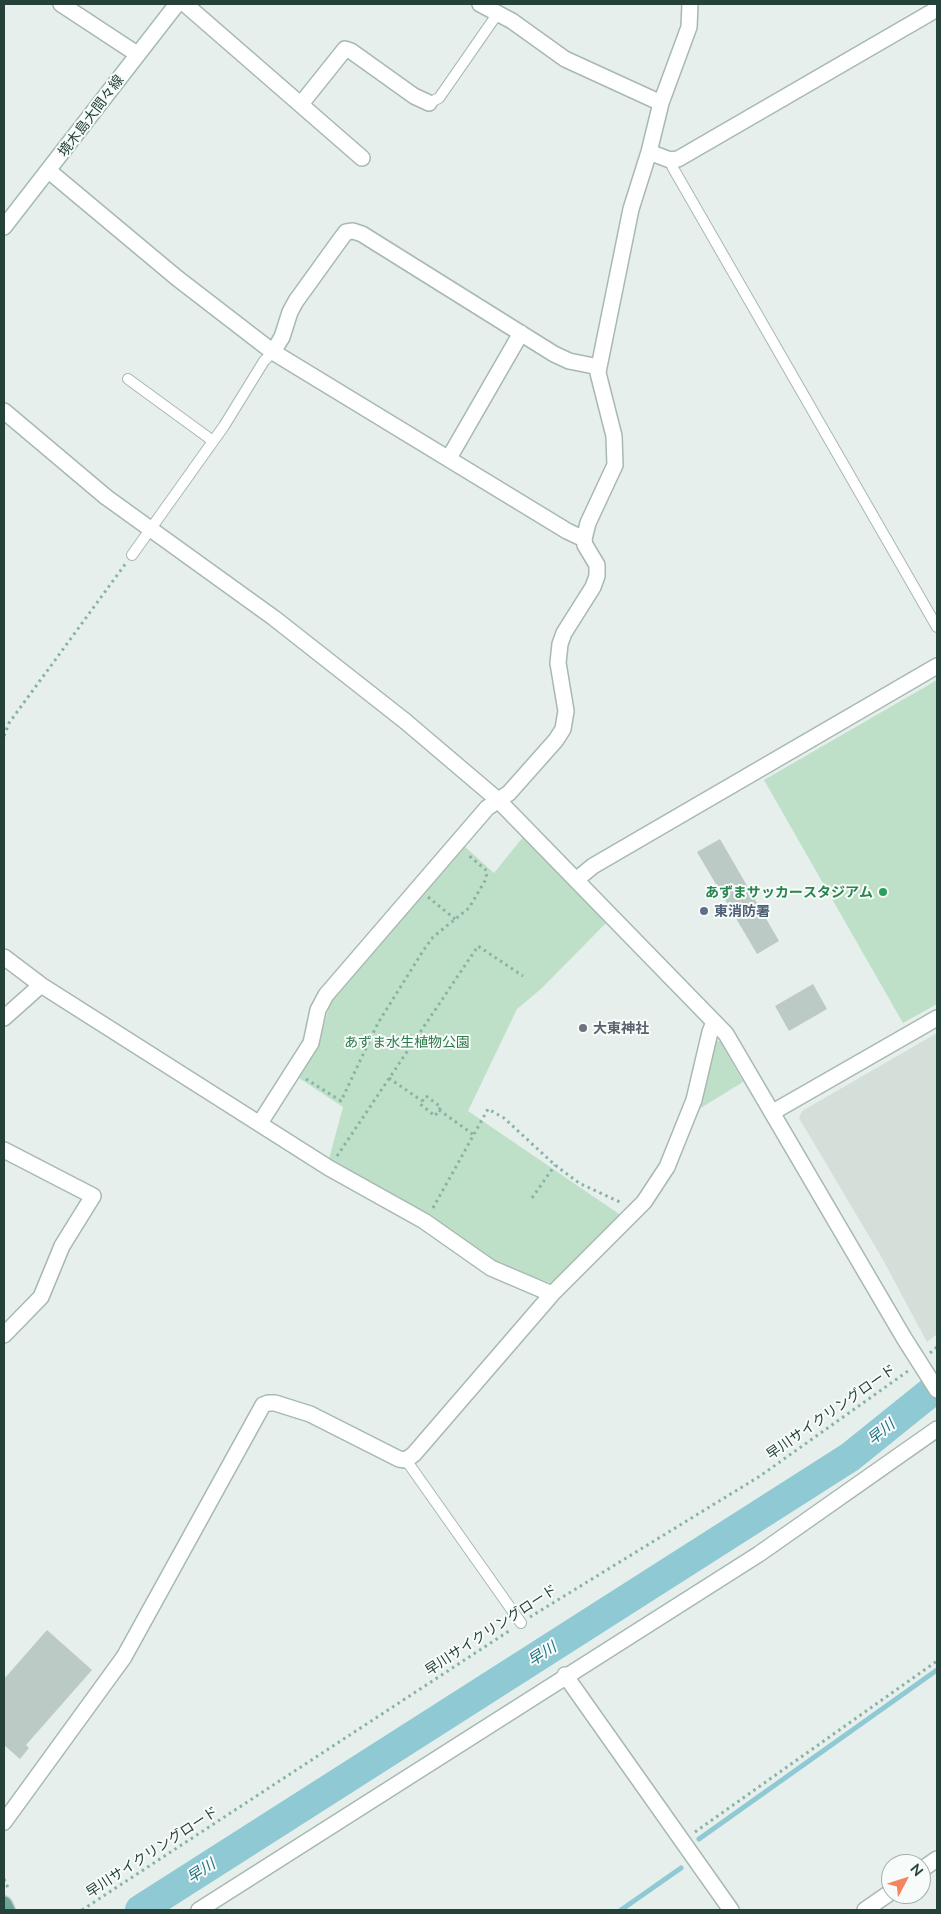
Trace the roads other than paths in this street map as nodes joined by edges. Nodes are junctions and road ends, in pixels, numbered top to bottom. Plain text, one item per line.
1 (61, 4) edge
2 (177, 4) edge
3 (185, 4) edge
4 (480, 4) edge
5 (690, 4) edge
6 (937, 9) edge
7 (498, 13) junction
8 (137, 54) junction
9 (661, 103) junction
10 (301, 104) junction
11 (429, 104) joint
12 (649, 152) junction
13 (362, 158) dead end
14 (670, 160) junction
15 (49, 171) junction
16 (4, 227) edge
17 (522, 334) junction
18 (273, 352) junction
19 (599, 368) junction
20 (128, 379) dead end
21 (4, 411) edge
22 (213, 441) junction
23 (449, 458) junction
24 (150, 529) junction
25 (584, 539) junction
26 (132, 555) road end
27 (937, 627) edge
28 (937, 666) edge
29 (498, 800) junction
30 (576, 880) junction
31 (4, 957) edge
32 (40, 985) junction
33 (4, 1018) edge
34 (937, 1018) edge
35 (714, 1022) junction
36 (773, 1112) junction
37 (260, 1123) junction
38 (4, 1150) edge
39 (552, 1294) junction
40 (4, 1335) edge
41 (937, 1390) edge
42 (937, 1429) edge
43 (406, 1460) junction
44 (521, 1623) road end
45 (565, 1675) junction
46 (4, 1822) edge
47 (881, 1899) edge
48 (4, 1904) edge
49 (7, 1910) edge
50 (199, 1910) edge
51 (731, 1910) edge
52 (865, 1910) edge

1 - 8 street
2 - 8 street, 境木島大間々線
3 - 10 street
4 - 7 street
5 - 9 street
6 - 14 street
7 - 9 street
7 - 11 lane
8 - 15 street, 境木島大間々線
9 - 12 street
10 - 11 street
10 - 13 street
12 - 14 street
12 - 19 street
14 - 27 lane
15 - 16 street, 境木島大間々線
15 - 18 street
17 - 18 street
17 - 19 street
17 - 23 street
18 - 22 lane
18 - 23 street
19 - 25 street
20 - 22 lane
21 - 24 street
22 - 24 lane
23 - 25 street
24 - 26 lane
24 - 29 street
25 - 29 street
28 - 30 street
29 - 30 street
29 - 37 street
30 - 35 street
31 - 32 street
32 - 33 street
32 - 37 street
34 - 36 street
35 - 36 street
35 - 39 street
36 - 41 street
37 - 39 street
38 - 40 street
39 - 43 street
42 - 45 street
43 - 44 lane
43 - 46 street
45 - 50 street
45 - 51 street
47 - 52 street
48 - 49 main road

